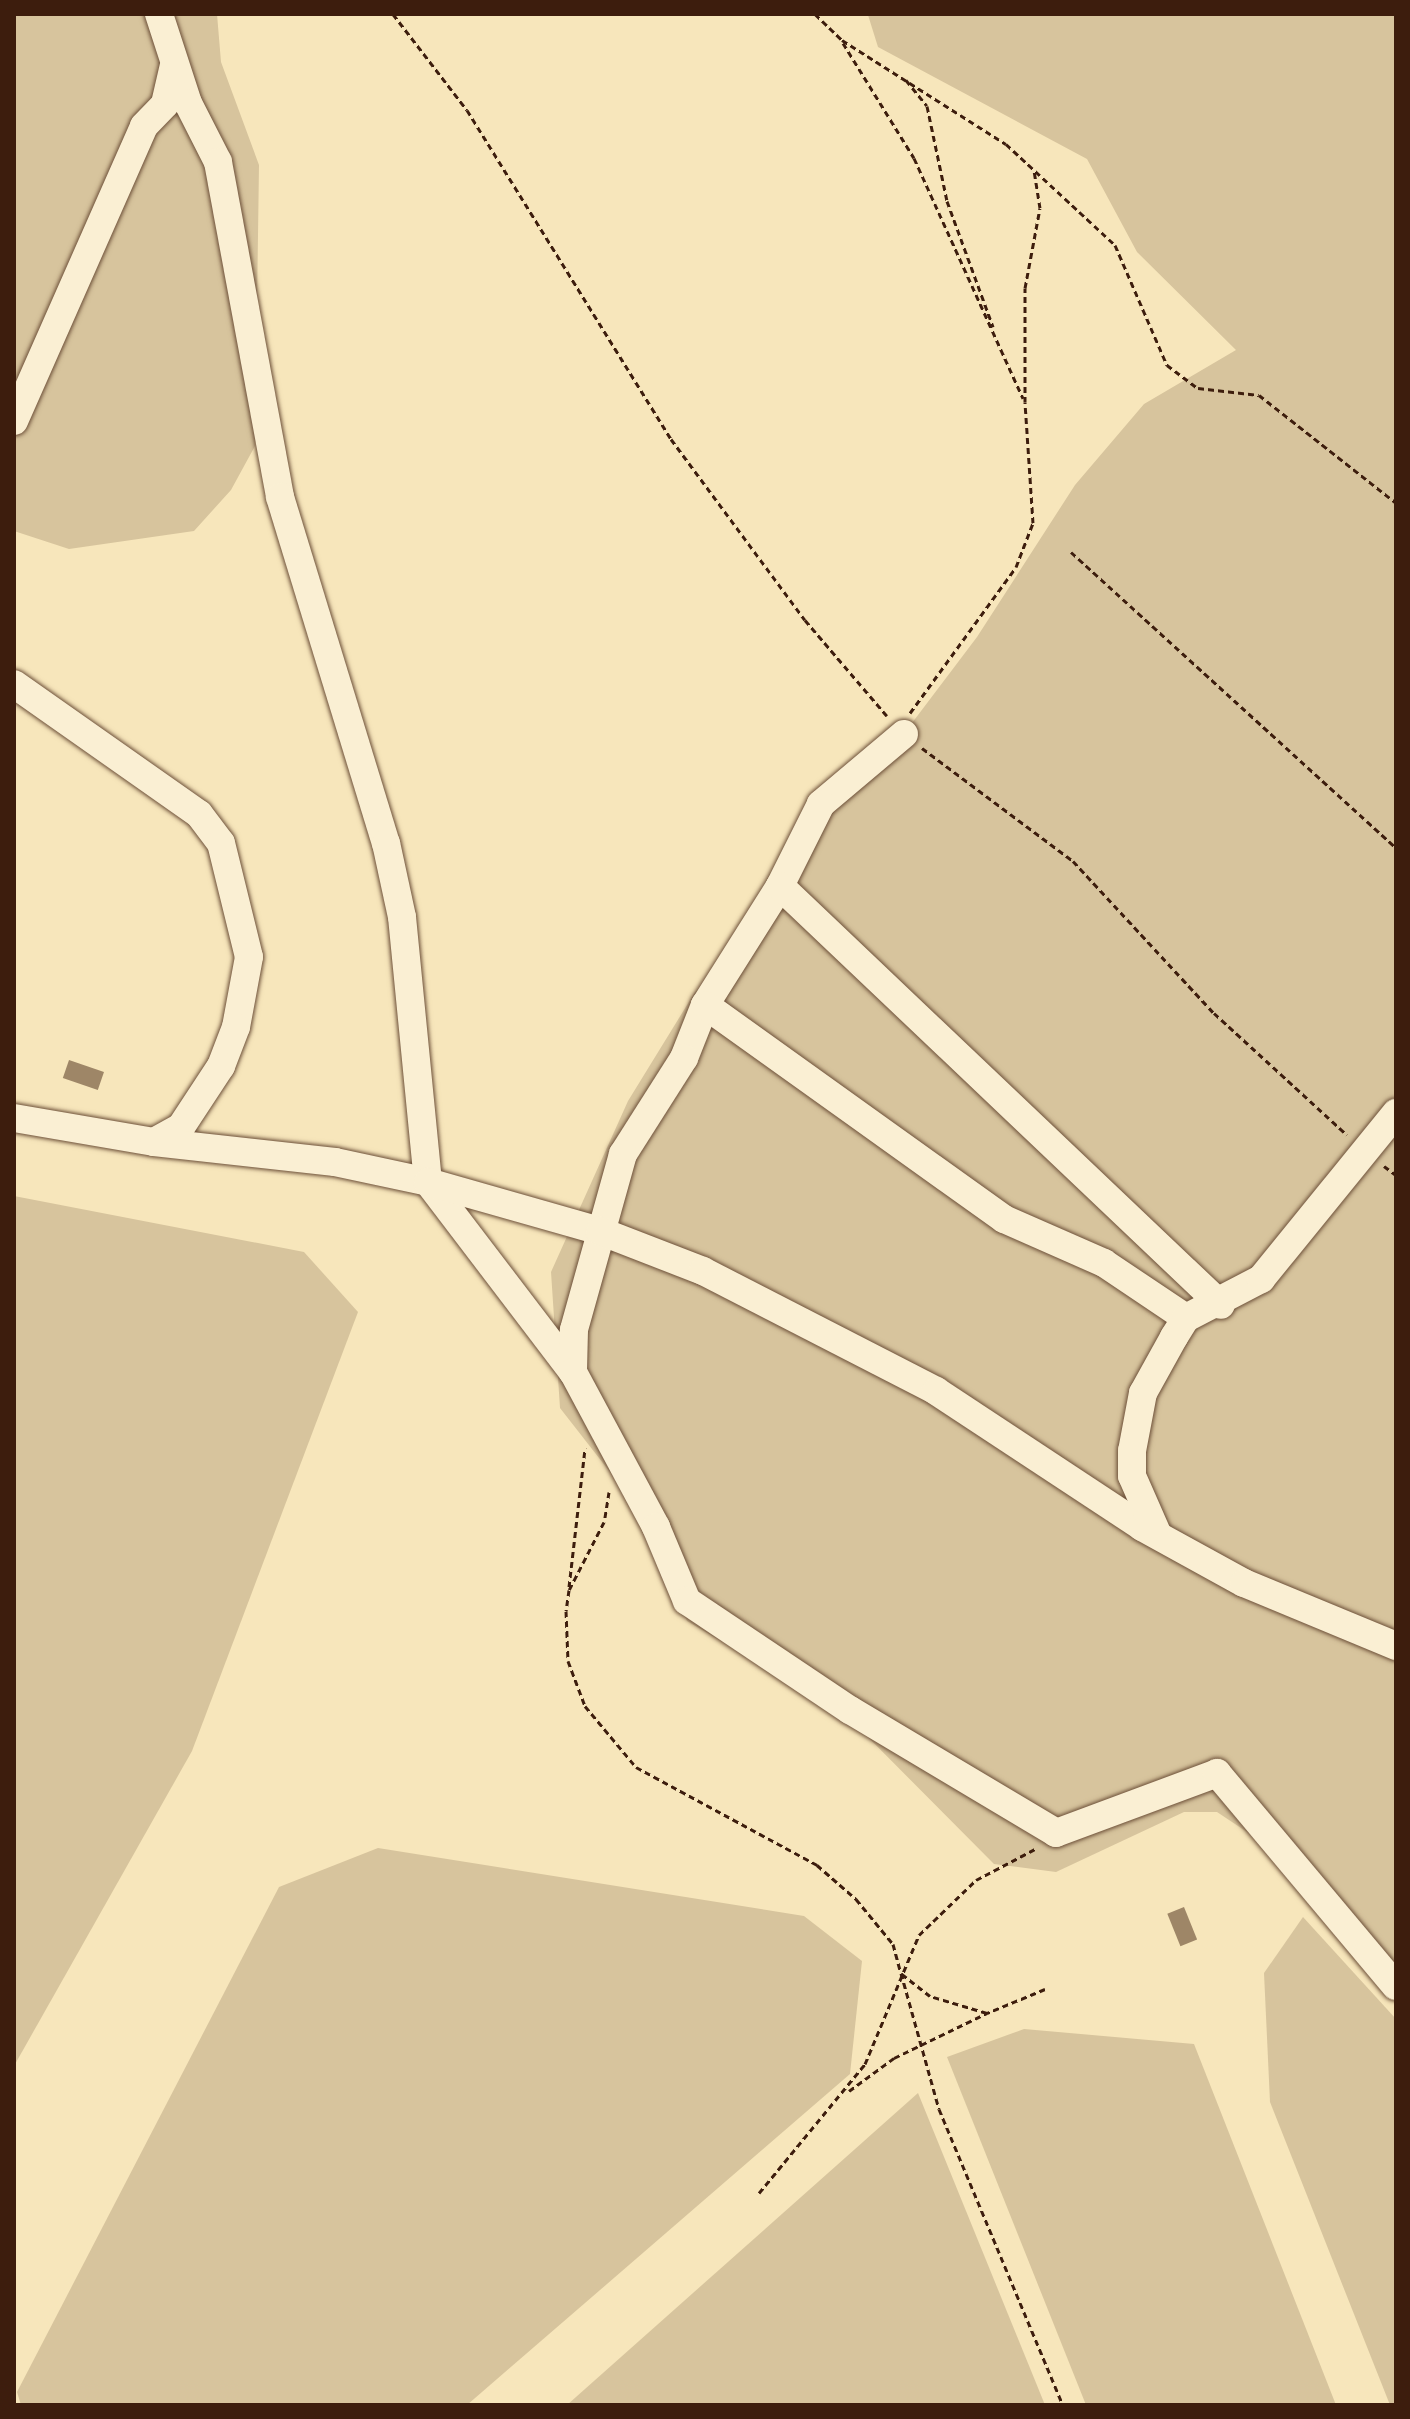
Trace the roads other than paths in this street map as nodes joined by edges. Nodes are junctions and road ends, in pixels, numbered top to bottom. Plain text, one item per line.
1 (159, 14) edge
2 (174, 65) junction
3 (14, 421) edge
4 (14, 684) edge
5 (904, 734) road end
6 (780, 886) junction
7 (705, 1005) junction
8 (1396, 1113) edge
9 (14, 1118) edge
10 (154, 1142) junction
11 (428, 1182) junction
12 (600, 1231) junction
13 (1221, 1305) junction
14 (1186, 1318) junction
15 (573, 1372) junction
16 (1132, 1451) junction
17 (1084, 1486) junction
18 (1160, 1537) junction
19 (1396, 1646) edge
20 (1396, 1986) edge

1 - 2 street
2 - 3 street
2 - 11 street
4 - 10 street
5 - 6 street
6 - 7 street
6 - 13 street
7 - 12 street
7 - 14 street
8 - 13 street
9 - 10 street
10 - 11 street
11 - 12 street
11 - 15 street
12 - 15 street
12 - 17 street
13 - 14 street
14 - 16 street
15 - 20 street
16 - 17 street
16 - 18 street
17 - 18 street
18 - 19 street

